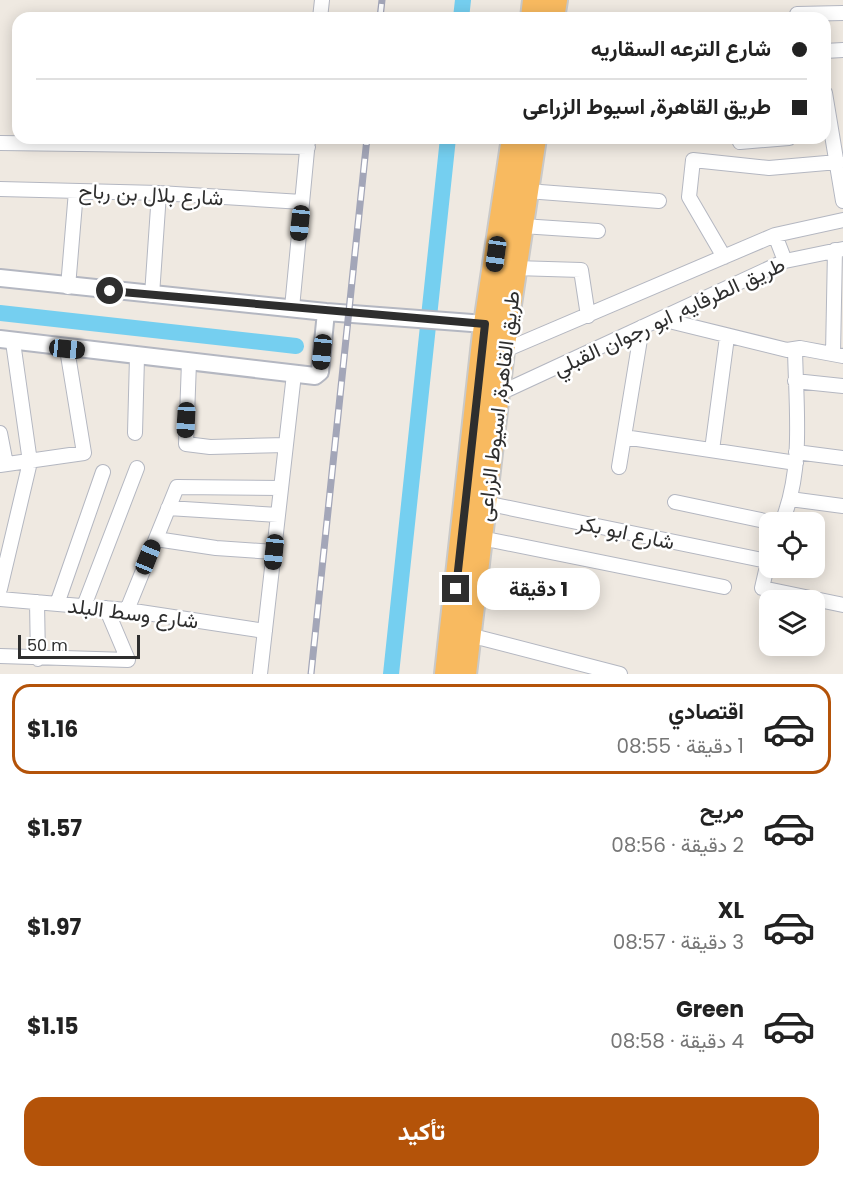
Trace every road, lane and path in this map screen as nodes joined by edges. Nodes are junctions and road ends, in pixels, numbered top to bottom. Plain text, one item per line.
1 (836, 114) edge
2 (831, 129) edge
3 (831, 140) edge
4 (308, 144) edge
5 (512, 144) edge
6 (534, 144) edge
7 (839, 158) edge
8 (0, 189) edge
9 (76, 191) junction
10 (527, 192) junction
11 (159, 193) junction
12 (659, 201) dead end
13 (843, 201) edge
14 (302, 202) junction
15 (843, 220) edge
16 (522, 226) junction
17 (597, 231) dead end
18 (775, 235) junction
19 (839, 249) edge
20 (724, 257) junction
21 (785, 261) junction
22 (515, 268) junction
23 (0, 278) edge
24 (68, 287) junction
25 (152, 295) junction
26 (292, 308) junction
27 (326, 312) junction
28 (588, 316) junction
29 (661, 319) junction
30 (485, 324) junction
31 (642, 327) junction
32 (728, 336) junction
33 (6, 341) edge
34 (67, 349) junction
35 (795, 349) junction
36 (503, 351) junction
37 (838, 355) edge
38 (137, 357) junction
39 (189, 362) junction
40 (294, 374) junction
41 (795, 381) junction
42 (843, 386) edge
43 (498, 394) junction
44 (135, 432) dead end
45 (0, 433) edge
46 (624, 437) junction
47 (286, 445) junction
48 (712, 450) junction
49 (796, 458) junction
50 (843, 458) edge
51 (30, 462) junction
52 (3, 465) edge
53 (619, 467) dead end
54 (137, 468) dead end
55 (103, 472) dead end
56 (281, 488) junction
57 (790, 499) junction
58 (675, 502) dead end
59 (485, 503) junction
60 (843, 506) edge
61 (168, 508) junction
62 (785, 512) edge
63 (278, 514) junction
64 (759, 520) edge
65 (481, 538) junction
66 (156, 539) junction
67 (274, 552) junction
68 (759, 555) edge
69 (764, 578) edge
70 (476, 580) junction
71 (724, 587) dead end
72 (0, 589) edge
73 (0, 599) edge
74 (553, 599) dead end
75 (37, 602) junction
76 (57, 604) junction
77 (843, 605) edge
78 (84, 606) junction
79 (106, 608) junction
80 (127, 610) junction
81 (265, 631) junction
82 (469, 634) junction
83 (0, 656) edge
84 (38, 659) junction
85 (260, 674) edge
86 (446, 674) edge
87 (465, 674) edge
88 (620, 674) edge

1 - 2 street
3 - 7 street
4 - 14 street
5 - 30 highway, طريق القاهرة, اسيوط الزراعى
6 - 10 highway, طريق القاهرة, اسيوط الزراعى
7 - 13 street
7 - 20 street
8 - 9 street, شارع بلال بن رباح
9 - 11 street, شارع بلال بن رباح
9 - 24 street
10 - 12 street
10 - 16 highway, طريق القاهرة, اسيوط الزراعى
11 - 14 street, شارع بلال بن رباح
11 - 25 street
14 - 26 street
15 - 18 street, طريق الطرفايه, ابو رجوان القبلي
16 - 17 street
16 - 22 highway, طريق القاهرة, اسيوط الزراعى
18 - 20 street, طريق الطرفايه, ابو رجوان القبلي
18 - 21 street
19 - 21 street, طريق الطرفايه, ابو رجوان القبلي
19 - 37 street
20 - 28 street, طريق الطرفايه, ابو رجوان القبلي
21 - 29 street, طريق الطرفايه, ابو رجوان القبلي
22 - 28 street
22 - 36 highway, طريق القاهرة, اسيوط الزراعى
23 - 24 street
24 - 25 street
25 - 26 street
26 - 27 street
27 - 30 street
27 - 40 street
28 - 36 street, طريق الطرفايه, ابو رجوان القبلي
29 - 31 street, طريق الطرفايه, ابو رجوان القبلي
29 - 32 street
30 - 86 highway, طريق القاهرة, اسيوط الزراعى
31 - 43 street, طريق الطرفايه, ابو رجوان القبلي
31 - 46 street
32 - 35 street
32 - 48 street
33 - 34 street
33 - 51 street
34 - 38 street
34 - 51 street
35 - 37 street
35 - 41 street
36 - 43 highway, طريق القاهرة, اسيوط الزراعى
38 - 39 street
38 - 44 street
39 - 40 street
39 - 47 street
40 - 47 street
41 - 42 street
41 - 49 street
43 - 59 highway, طريق القاهرة, اسيوط الزراعى
45 - 52 street
46 - 48 street
46 - 53 street
47 - 56 street
48 - 49 street
49 - 50 street
49 - 57 street
51 - 52 street
51 - 72 street
54 - 78 street
55 - 76 street
56 - 61 street
56 - 63 street
57 - 60 street
57 - 62 street
58 - 64 street
59 - 65 highway, طريق القاهرة, اسيوط الزراعى
59 - 68 street, شارع ابو بكر
61 - 63 street
61 - 66 street
63 - 67 street
65 - 70 highway, طريق القاهرة, اسيوط الزراعى
65 - 71 street
66 - 67 street
66 - 80 street
67 - 81 street
69 - 77 street
70 - 74 street
70 - 82 highway, طريق القاهرة, اسيوط الزراعى
73 - 75 street, شارع وسط البلد
75 - 76 street, شارع وسط البلد
75 - 84 street
76 - 78 street, شارع وسط البلد
78 - 79 street, شارع وسط البلد
79 - 80 street, شارع وسط البلد
79 - 84 street
80 - 81 street, شارع وسط البلد
81 - 85 street
82 - 87 highway, طريق القاهرة, اسيوط الزراعى
82 - 88 street
83 - 84 street

